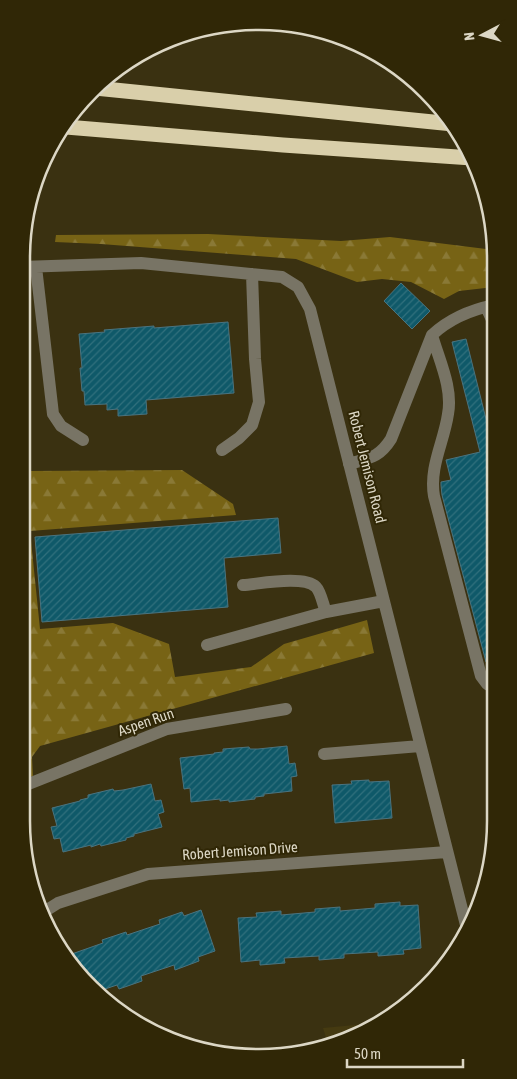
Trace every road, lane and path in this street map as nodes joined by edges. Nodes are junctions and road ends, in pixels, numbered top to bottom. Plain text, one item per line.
1 (106, 89) edge
2 (442, 123) edge
3 (72, 127) edge
4 (463, 157) edge
5 (30, 267) edge
6 (36, 267) junction
7 (252, 274) junction
8 (487, 307) edge
9 (432, 336) junction
10 (83, 440) dead end
11 (222, 450) dead end
12 (349, 464) junction
13 (243, 585) dead end
14 (384, 601) junction
15 (326, 612) junction
16 (207, 645) dead end
17 (487, 681) edge
18 (286, 709) dead end
19 (420, 746) junction
20 (324, 754) dead end
21 (30, 783) edge
22 (447, 852) junction
23 (48, 909) edge
24 (464, 919) edge

1 - 2 highway
3 - 4 highway
5 - 6 street, Robert Jemison Road
6 - 7 street, Robert Jemison Road
6 - 10 street
7 - 11 street
7 - 12 street, Robert Jemison Road
8 - 9 street
9 - 12 street
9 - 17 street
12 - 14 street, Robert Jemison Road
13 - 15 street
14 - 15 street
14 - 19 street, Robert Jemison Road
15 - 16 street
18 - 21 street, Aspen Run
19 - 20 street
19 - 22 street, Robert Jemison Road
22 - 23 street, Robert Jemison Drive
22 - 24 street, Robert Jemison Road

